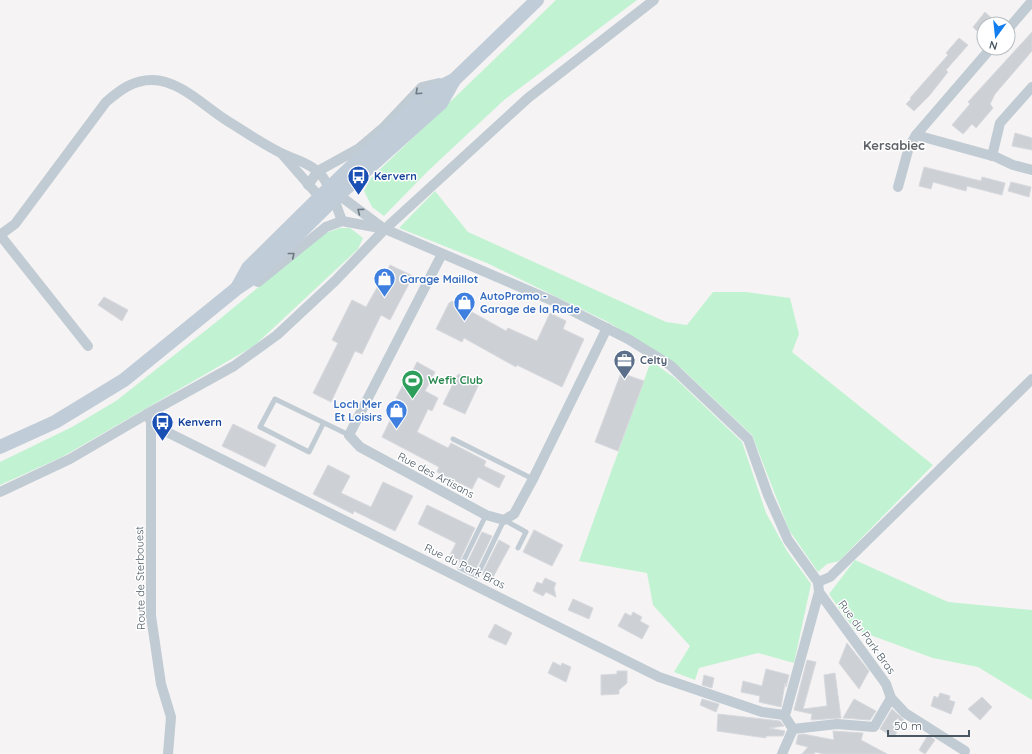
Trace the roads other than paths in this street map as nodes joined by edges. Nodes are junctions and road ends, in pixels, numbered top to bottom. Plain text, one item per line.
1 (537, 0) edge
2 (654, 0) edge
3 (1032, 1) edge
4 (1016, 20) edge
5 (984, 56) edge
6 (454, 80) junction
7 (1032, 87) edge
8 (916, 135) junction
9 (282, 154) junction
10 (992, 156) junction
11 (1032, 170) edge
12 (318, 171) junction
13 (308, 185) junction
14 (898, 187) dead end
15 (329, 194) junction
16 (342, 221) junction
17 (384, 229) junction
18 (0, 235) edge
19 (442, 254) junction
20 (236, 289) junction
21 (607, 328) junction
22 (88, 346) dead end
23 (1032, 379) edge
24 (149, 418) junction
25 (323, 424) junction
26 (349, 435) junction
27 (453, 439) dead end
28 (0, 447) edge
29 (533, 478) junction
30 (0, 492) edge
31 (486, 515) junction
32 (504, 520) junction
33 (518, 548) dead end
34 (819, 587) junction
35 (890, 698) junction
36 (784, 715) junction
37 (792, 729) junction
38 (965, 751) dead end
39 (168, 754) edge
40 (782, 754) edge

1 - 6 main road
2 - 17 street
3 - 4 street
5 - 8 street
6 -> 12 street
6 - 15 main road
7 - 10 street
8 - 10 street
8 - 14 street
9 - 12 street
9 - 13 street
9 - 18 street
10 - 11 street
12 - 13 street
12 - 15 street
13 - 15 street
15 - 16 street
17 -> 15 street
15 - 20 main road
16 - 17 street
20 -> 16 street
17 - 19 street, Rue du Park Bras
17 - 24 street
18 - 22 street
19 - 21 street, Rue du Park Bras
19 - 26 street
20 - 28 main road
21 - 29 street
21 - 34 street, Rue du Park Bras
23 - 34 street
24 - 30 street
24 - 36 street, Rue du Park Bras
24 - 39 street, Route de Sterbouest
25 - 25 lane
25 - 26 lane
26 - 31 street, Rue des Artisans
27 - 29 lane
29 - 32 street
31 - 32 street, Rue des Artisans
31 - 32 lane
32 - 33 lane
34 - 35 street, Rue du Park Bras
34 - 36 street
35 - 37 street
35 - 38 street, Rue du Park Bras
36 - 37 street
37 - 40 street

